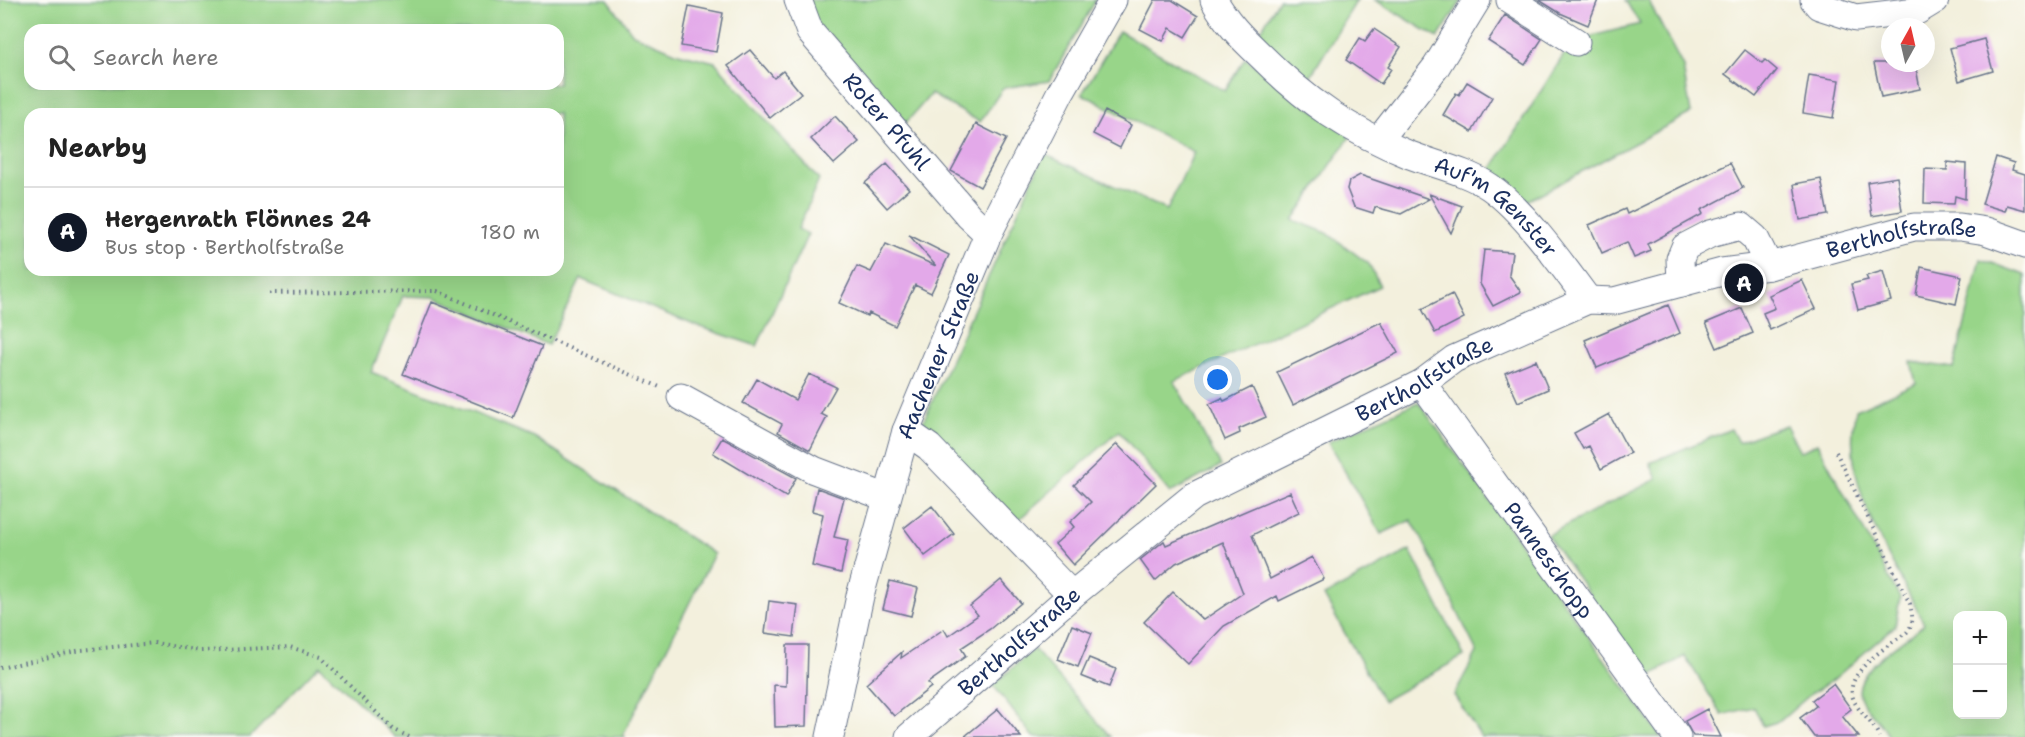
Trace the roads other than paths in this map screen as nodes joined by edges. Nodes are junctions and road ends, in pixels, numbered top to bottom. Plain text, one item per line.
1 (798, 0) edge
2 (1113, 0) edge
3 (1214, 0) edge
4 (1478, 0) edge
5 (1509, 0) edge
6 (1814, 0) edge
7 (1935, 0) edge
8 (1576, 42) dead end
9 (1379, 140) junction
10 (988, 234) junction
11 (2025, 245) edge
12 (1769, 266) junction
13 (1681, 283) junction
14 (1588, 300) junction
15 (1422, 383) junction
16 (681, 397) road end
17 (906, 431) junction
18 (885, 497) junction
19 (1072, 595) junction
20 (830, 737) edge
21 (909, 737) edge
22 (1677, 737) edge

1 - 10 street, Roter Pfuhl
2 - 10 street, Aachener Straße
3 - 9 street, Auf'm Genster
4 - 9 street
5 - 8 street
6 - 7 street
9 - 14 street, Auf'm Genster
10 - 17 street, Aachener Straße
11 - 12 street, Bertholfstraße
12 - 13 street, Bertholfstraße
12 - 13 street
13 - 14 street, Bertholfstraße
14 - 15 street, Bertholfstraße
15 - 19 street, Bertholfstraße
15 - 22 street, Panneschopp
16 - 18 street
17 - 18 street, Aachener Straße
17 - 19 street
18 - 20 street, Aachener Straße
19 - 21 street, Bertholfstraße

